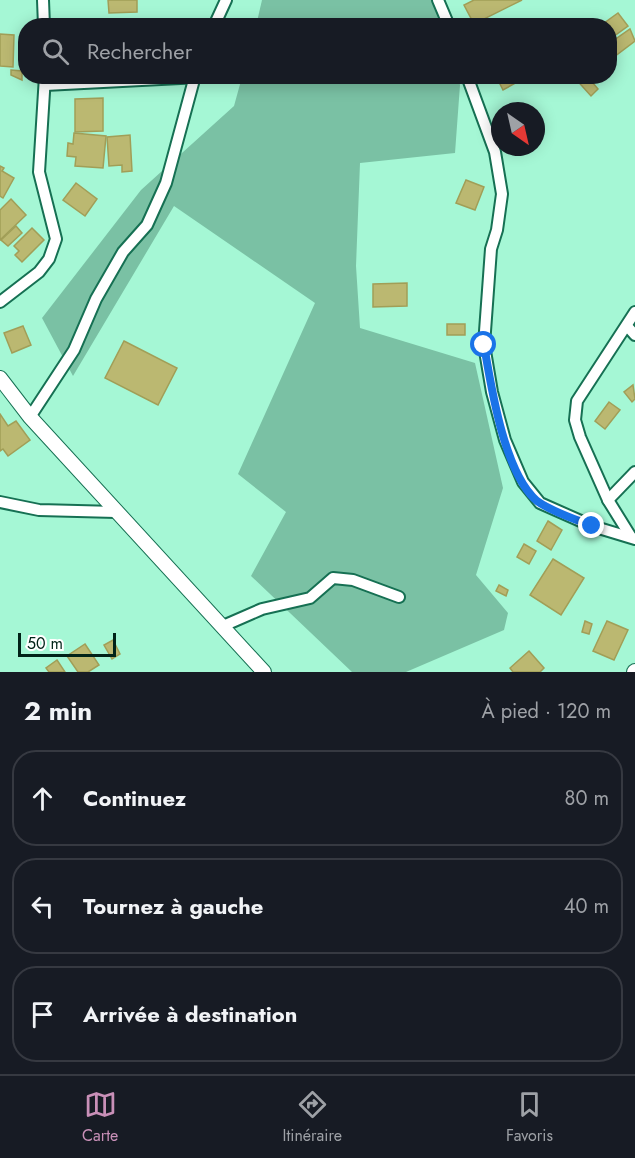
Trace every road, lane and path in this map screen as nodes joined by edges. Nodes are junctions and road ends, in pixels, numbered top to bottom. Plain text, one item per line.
1 (44, 0) edge
2 (226, 0) edge
3 (438, 0) edge
4 (44, 18) edge
5 (218, 18) edge
6 (446, 18) edge
7 (45, 84) edge
8 (193, 84) edge
9 (470, 84) edge
10 (0, 302) edge
11 (635, 312) edge
12 (627, 326) junction
13 (635, 335) edge
14 (0, 378) edge
15 (30, 417) junction
16 (635, 472) edge
17 (608, 500) junction
18 (0, 502) edge
19 (116, 512) junction
20 (633, 538) edge
21 (399, 597) dead end
22 (222, 626) junction
23 (264, 672) edge

1 - 4 street
2 - 5 street
3 - 6 street
7 - 10 street
8 - 15 street
9 - 20 street
11 - 12 street
12 - 13 street
12 - 17 street
14 - 15 street
15 - 19 street
16 - 17 street
17 - 20 street
18 - 19 street
19 - 22 street
21 - 22 street
22 - 23 street

